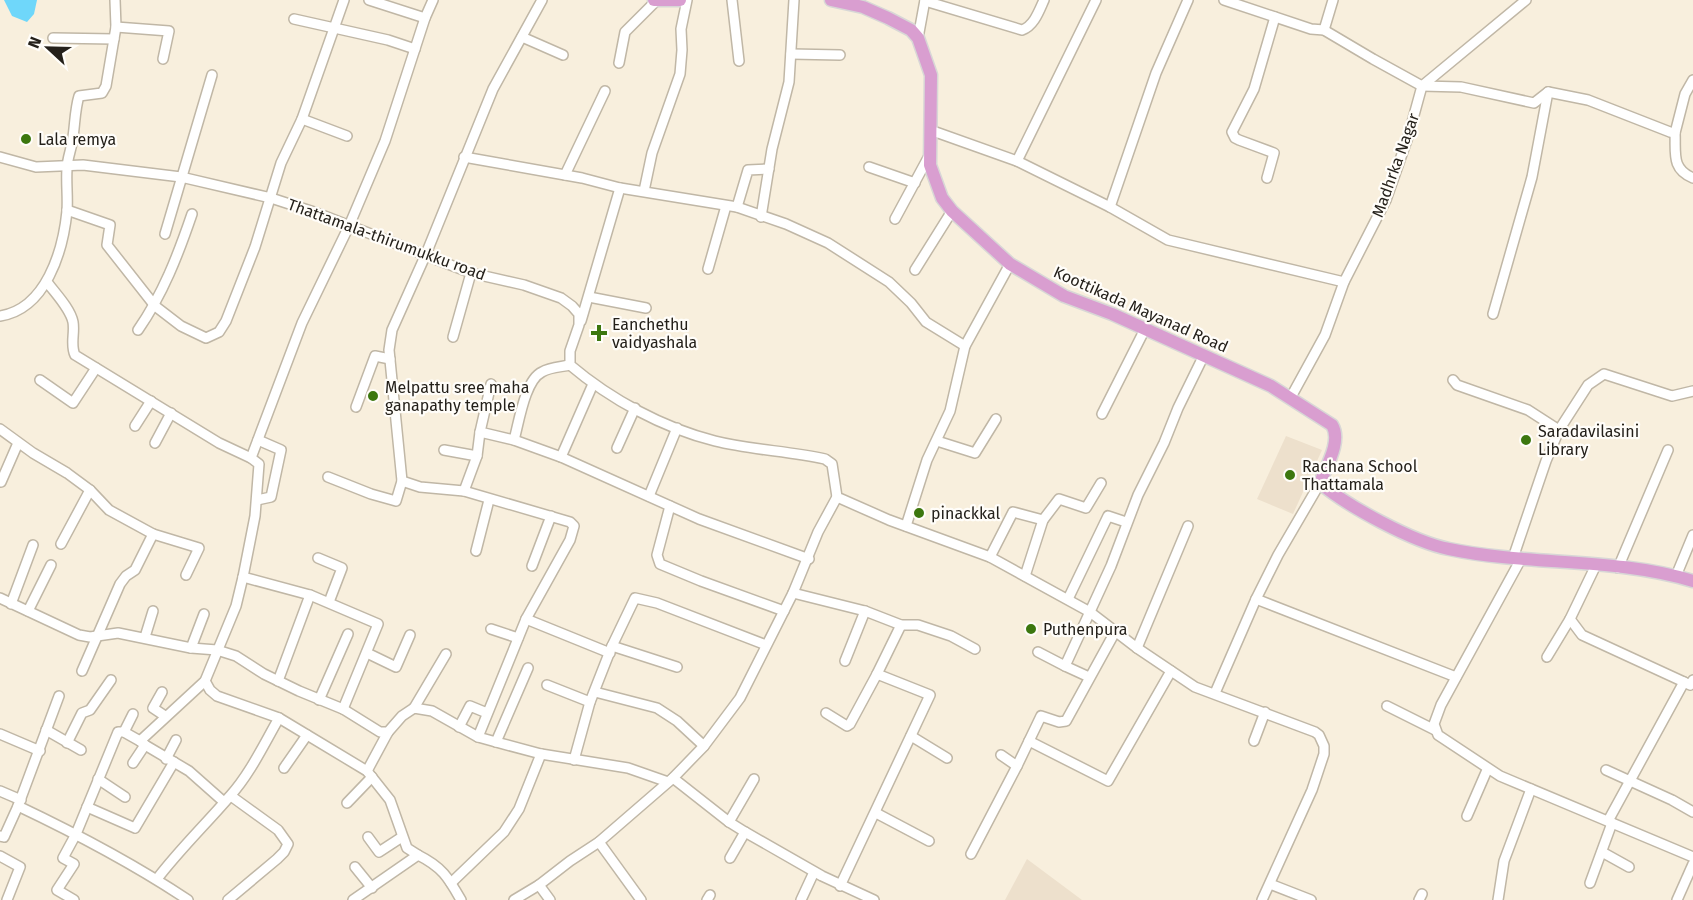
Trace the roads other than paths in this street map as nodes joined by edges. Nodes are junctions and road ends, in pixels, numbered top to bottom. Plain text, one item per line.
1 (116, 0) edge
2 (344, 0) edge
3 (369, 0) edge
4 (433, 0) edge
5 (542, 0) edge
6 (680, 0) edge
7 (687, 0) edge
8 (732, 0) edge
9 (794, 0) edge
10 (833, 0) edge
11 (925, 0) edge
12 (1044, 0) edge
13 (1096, 0) edge
14 (1188, 0) edge
15 (1224, 0) edge
16 (1333, 0) edge
17 (1526, 0) edge
18 (655, 1) edge
19 (1275, 17) junction
20 (425, 18) junction
21 (294, 19) dead end
22 (116, 27) junction
23 (335, 27) junction
24 (1324, 30) junction
25 (522, 37) junction
26 (53, 38) dead end
27 (918, 38) junction
28 (114, 39) junction
29 (415, 49) junction
30 (791, 54) junction
31 (562, 55) dead end
32 (840, 55) dead end
33 (163, 59) dead end
34 (739, 61) dead end
35 (619, 63) dead end
36 (212, 75) dead end
37 (1693, 80) edge
38 (1422, 86) junction
39 (605, 91) dead end
40 (1548, 92) junction
41 (302, 119) junction
42 (930, 130) junction
43 (1675, 131) junction
44 (347, 136) dead end
45 (930, 154) junction
46 (0, 157) edge
47 (464, 157) junction
48 (1017, 161) junction
49 (67, 166) junction
50 (870, 167) dead end
51 (769, 169) junction
52 (565, 175) junction
53 (181, 177) junction
54 (1267, 178) dead end
55 (1693, 178) edge
56 (915, 183) junction
57 (620, 188) junction
58 (644, 191) junction
59 (271, 198) junction
60 (726, 206) junction
61 (737, 207) junction
62 (1110, 207) junction
63 (67, 210) junction
64 (952, 211) junction
65 (192, 214) dead end
66 (761, 217) junction
67 (895, 219) dead end
68 (349, 226) junction
69 (165, 234) dead end
70 (426, 254) junction
71 (1010, 264) junction
72 (708, 269) dead end
73 (915, 270) dead end
74 (471, 273) junction
75 (47, 282) junction
76 (1344, 282) junction
77 (589, 297) junction
78 (155, 306) junction
79 (646, 308) dead end
80 (1492, 314) dead end
81 (0, 316) edge
82 (579, 326) junction
83 (1145, 329) junction
84 (138, 330) dead end
85 (453, 337) dead end
86 (965, 346) junction
87 (1204, 355) junction
88 (390, 359) junction
89 (570, 364) junction
90 (96, 368) junction
91 (40, 380) dead end
92 (1453, 380) dead end
93 (491, 384) dead end
94 (593, 384) junction
95 (1693, 391) edge
96 (1291, 397) junction
97 (151, 401) junction
98 (356, 407) dead end
99 (635, 408) junction
100 (171, 413) junction
101 (1102, 414) dead end
102 (996, 419) dead end
103 (135, 426) dead end
104 (677, 428) junction
105 (0, 429) edge
106 (1559, 430) junction
107 (480, 432) junction
108 (258, 440) junction
109 (514, 440) junction
110 (937, 441) junction
111 (18, 443) junction
112 (155, 443) dead end
113 (616, 448) dead end
114 (444, 450) dead end
115 (1668, 450) dead end
116 (477, 456) junction
117 (561, 457) junction
118 (251, 458) junction
119 (328, 477) dead end
120 (402, 481) junction
121 (1, 482) edge
122 (1101, 483) dead end
123 (1320, 483) junction
124 (90, 490) junction
125 (464, 491) junction
126 (649, 496) junction
127 (837, 497) junction
128 (257, 500) junction
129 (489, 500) junction
130 (670, 506) junction
131 (550, 516) junction
132 (1043, 520) junction
133 (1126, 522) junction
134 (906, 526) junction
135 (1188, 526) dead end
136 (153, 534) junction
137 (1693, 535) edge
138 (61, 544) dead end
139 (33, 545) dead end
140 (476, 551) dead end
141 (990, 557) junction
142 (318, 558) dead end
143 (809, 559) junction
144 (1517, 559) junction
145 (51, 565) dead end
146 (1596, 565) junction
147 (531, 566) dead end
148 (1618, 568) junction
149 (186, 575) dead end
150 (1025, 576) junction
151 (1676, 576) junction
152 (243, 577) junction
153 (1693, 581) edge
154 (793, 593) junction
155 (310, 595) junction
156 (0, 598) edge
157 (1068, 599) junction
158 (1256, 599) junction
159 (329, 602) junction
160 (11, 604) junction
161 (28, 611) junction
162 (153, 611) dead end
163 (784, 611) junction
164 (865, 611) junction
165 (1090, 612) junction
166 (204, 615) dead end
167 (1570, 619) junction
168 (526, 620) junction
169 (901, 625) junction
170 (491, 629) dead end
171 (1115, 632) junction
172 (348, 634) dead end
173 (410, 635) dead end
174 (98, 637) junction
175 (145, 638) junction
176 (518, 638) junction
177 (766, 645) junction
178 (191, 648) junction
179 (1137, 648) junction
180 (975, 649) dead end
181 (217, 650) junction
182 (611, 650) junction
183 (1038, 652) dead end
184 (367, 653) junction
185 (446, 654) dead end
186 (1547, 657) dead end
187 (845, 662) dead end
188 (677, 666) dead end
189 (1065, 666) junction
190 (528, 668) dead end
191 (82, 671) dead end
192 (1171, 671) junction
193 (877, 674) junction
194 (1089, 677) junction
195 (1456, 677) junction
196 (111, 680) dead end
197 (204, 681) junction
198 (278, 681) junction
199 (1690, 683) edge
200 (547, 685) dead end
201 (162, 692) dead end
202 (595, 692) junction
203 (1215, 693) junction
204 (59, 696) dead end
205 (319, 700) junction
206 (590, 702) junction
207 (1387, 706) dead end
208 (414, 708) junction
209 (343, 709) junction
210 (487, 712) junction
211 (1265, 712) junction
212 (826, 713) dead end
213 (133, 714) dead end
214 (165, 716) junction
215 (279, 717) junction
216 (459, 727) junction
217 (46, 730) junction
218 (1435, 730) junction
219 (124, 732) junction
220 (388, 732) junction
221 (0, 734) edge
222 (307, 735) junction
223 (910, 736) junction
224 (478, 737) junction
225 (176, 740) dead end
226 (1029, 741) junction
227 (1254, 741) dead end
228 (496, 742) junction
229 (67, 743) junction
230 (142, 743) junction
231 (704, 746) junction
232 (81, 750) dead end
233 (40, 751) junction
234 (541, 754) junction
235 (1001, 755) dead end
236 (947, 758) dead end
237 (574, 760) junction
238 (170, 761) junction
239 (134, 763) dead end
240 (1017, 766) junction
241 (284, 768) dead end
242 (1487, 770) junction
243 (1606, 770) dead end
244 (370, 774) junction
245 (99, 779) junction
246 (754, 779) dead end
247 (671, 780) junction
248 (1630, 781) junction
249 (1531, 789) junction
250 (0, 791) edge
251 (125, 797) dead end
252 (227, 799) junction
253 (19, 803) junction
254 (347, 803) dead end
255 (87, 807) junction
256 (1693, 812) edge
257 (876, 813) junction
258 (1467, 816) dead end
259 (729, 822) junction
260 (1610, 822) junction
261 (745, 832) junction
262 (76, 834) junction
263 (2, 837) edge
264 (368, 837) dead end
265 (402, 837) junction
266 (929, 841) dead end
267 (599, 842) junction
268 (0, 847) edge
269 (1602, 852) junction
270 (971, 854) dead end
271 (418, 855) junction
272 (0, 856) edge
273 (1693, 857) edge
274 (730, 858) dead end
275 (1693, 864) edge
276 (356, 867) dead end
277 (1629, 867) dead end
278 (813, 872) junction
279 (157, 879) junction
280 (451, 883) junction
281 (1590, 883) dead end
282 (1269, 884) junction
283 (539, 885) junction
284 (840, 886) junction
285 (372, 888) junction
286 (7, 900) edge
287 (74, 900) edge
288 (188, 900) edge
289 (228, 900) edge
290 (354, 900) edge
291 (461, 900) edge
292 (514, 900) edge
293 (550, 900) edge
294 (641, 900) edge
295 (801, 900) edge
296 (874, 900) edge
297 (1262, 900) edge
298 (1311, 900) edge
299 (1498, 900) edge
300 (1677, 900) edge

1 - 22 street
2 - 23 street
3 - 20 street
4 - 20 street
5 - 25 street
6 - 18 main road
7 - 58 street
8 - 34 street
9 - 30 street
10 - 27 main road
11 - 12 street
11 - 27 street
13 - 48 street
14 - 62 street
15 - 19 street
16 - 24 street
17 - 38 street
18 - 35 street
19 - 24 street
19 - 54 street
20 - 29 street
21 - 23 street
22 - 28 street
22 - 33 street
23 - 29 street
23 - 41 street
24 - 38 street
25 - 31 street
25 - 47 street
26 - 28 street
27 - 42 main road, Koottikada Mayanad Road
28 - 49 street
29 - 68 street
30 - 32 street
30 - 51 street
36 - 53 street
37 - 43 street
38 - 40 street
38 - 76 street, Madhrka Nagar
39 - 52 street
40 - 43 street
40 - 80 street
41 - 44 street
41 - 59 street
42 - 45 main road, Koottikada Mayanad Road
42 - 48 street
43 - 55 street
45 - 56 street
45 - 64 main road, Koottikada Mayanad Road
46 - 49 street, Thattamala-thirumukku road
47 - 52 street
47 - 70 street
48 - 62 street
49 - 53 street, Thattamala-thirumukku road
49 - 63 street
50 - 56 street
51 - 61 street
51 - 66 street
52 - 57 street
53 - 59 street, Thattamala-thirumukku road
53 - 69 street
56 - 67 street
57 - 58 street
57 - 77 street
58 - 60 street
59 - 68 street, Thattamala-thirumukku road
59 - 78 street
60 - 61 street
60 - 72 street
61 - 66 street
62 - 76 street
63 - 75 street
63 - 78 street
64 - 71 main road, Koottikada Mayanad Road
64 - 73 street
65 - 78 street
66 - 86 street
68 - 70 street, Thattamala-thirumukku road
68 - 108 street
70 - 74 street, Thattamala-thirumukku road
70 - 88 street
71 - 83 main road, Koottikada Mayanad Road
71 - 86 street
74 - 82 street, Thattamala-thirumukku road
74 - 85 street
75 - 81 street
75 - 90 street
76 - 96 street, Madhrka Nagar
77 - 79 street
77 - 82 street
78 - 84 street
82 - 89 street
83 - 87 main road, Koottikada Mayanad Road
83 - 101 street
86 - 110 street
87 - 96 main road, Koottikada Mayanad Road
87 - 133 street
88 - 98 street
88 - 120 street
89 - 94 street
89 - 109 street
90 - 91 street
90 - 97 street
92 - 106 street
93 - 107 street
94 - 99 street
94 - 117 street
95 - 106 street
96 - 123 main road, Koottikada Mayanad Road
97 - 100 street
97 - 103 street
99 - 104 street
99 - 113 street
100 - 112 street
100 - 118 street
102 - 110 street
104 - 126 street
104 - 127 street
105 - 111 street
106 - 144 street
107 - 109 street
107 - 116 street
108 - 118 street
108 - 128 street
109 - 117 street
110 - 134 street
111 - 121 street
111 - 124 street
114 - 116 street
115 - 148 street
116 - 125 street
117 - 126 street
118 - 128 street
119 - 120 street
120 - 125 street
122 - 132 street
123 - 144 main road
123 - 158 street
124 - 136 street
124 - 138 street
125 - 129 street
126 - 130 street
127 - 134 street
127 - 143 street
128 - 152 street
129 - 131 street
129 - 140 street
130 - 143 street
130 - 163 street
131 - 147 street
131 - 168 street
132 - 141 street
132 - 150 street
133 - 157 street
133 - 165 street
134 - 141 street
135 - 179 street
136 - 149 street
136 - 174 street
137 - 151 street
139 - 160 street
141 - 150 street
142 - 159 street
143 - 154 street
144 - 146 main road
144 - 195 street
145 - 161 street
146 - 148 main road
146 - 167 street
148 - 151 main road
150 - 157 street
151 - 153 main road
152 - 155 street
152 - 181 street
154 - 163 street
154 - 164 street
155 - 159 street
155 - 198 street
156 - 160 street
157 - 165 street
158 - 195 street
158 - 203 street
159 - 184 street
160 - 161 street
161 - 174 street
162 - 175 street
163 - 177 street
164 - 169 street
164 - 187 street
165 - 171 street
165 - 189 street
166 - 178 street
167 - 186 street
167 - 199 street
168 - 176 street
168 - 182 street
169 - 180 street
169 - 193 street
170 - 176 street
171 - 179 street
171 - 194 street
172 - 205 street
173 - 184 street
174 - 175 street
174 - 191 street
175 - 178 street
176 - 210 street
177 - 182 street
177 - 231 street
178 - 181 street
179 - 192 street
181 - 197 street
181 - 198 street
182 - 188 street
182 - 202 street
183 - 189 street
184 - 209 street
185 - 208 street
189 - 194 street
190 - 228 street
192 - 203 street
192 - 226 street
193 - 212 street
193 - 223 street
194 - 226 street
195 - 218 street
196 - 229 street
197 - 214 street
197 - 215 street
198 - 205 street
199 - 248 street
200 - 206 street
201 - 214 street
202 - 206 street
202 - 231 street
203 - 211 street
204 - 217 street
205 - 209 street
206 - 237 street
207 - 218 street
208 - 216 street
208 - 220 street
209 - 220 street
210 - 216 street
210 - 224 street
211 - 227 street
211 - 282 street
213 - 219 street
214 - 230 street
215 - 222 street
215 - 252 street
216 - 224 street
217 - 229 street
217 - 233 street
218 - 242 street
219 - 230 street
219 - 245 street
220 - 244 street
221 - 233 street
222 - 241 street
222 - 244 street
223 - 236 street
223 - 257 street
224 - 228 street
225 - 238 street
226 - 240 street
228 - 234 street
229 - 232 street
230 - 238 street
230 - 239 street
231 - 247 street
233 - 253 street
234 - 237 street
234 - 280 street
235 - 240 street
237 - 247 street
238 - 252 street
238 - 255 street
240 - 270 street
242 - 249 street
242 - 258 street
243 - 248 street
244 - 254 street
244 - 265 street
245 - 251 street
245 - 255 street
246 - 259 street
247 - 259 street
247 - 267 street
248 - 256 street
248 - 260 street
249 - 260 street
249 - 299 street
250 - 253 street
252 - 279 street
252 - 289 street
253 - 262 street
253 - 263 street
255 - 262 street
257 - 266 street
257 - 284 street
259 - 261 street
260 - 269 street
260 - 273 street
261 - 274 street
261 - 278 street
262 - 279 street
262 - 287 street
263 - 268 street
264 - 265 street
265 - 271 street
267 - 283 street
267 - 294 street
269 - 277 street
269 - 281 street
271 - 280 street
271 - 285 street
272 - 286 street
275 - 300 street
276 - 285 street
278 - 284 street
278 - 295 street
279 - 288 street
280 - 291 street
282 - 297 street
282 - 298 street
283 - 292 street
283 - 293 street
284 - 296 street
285 - 290 street

